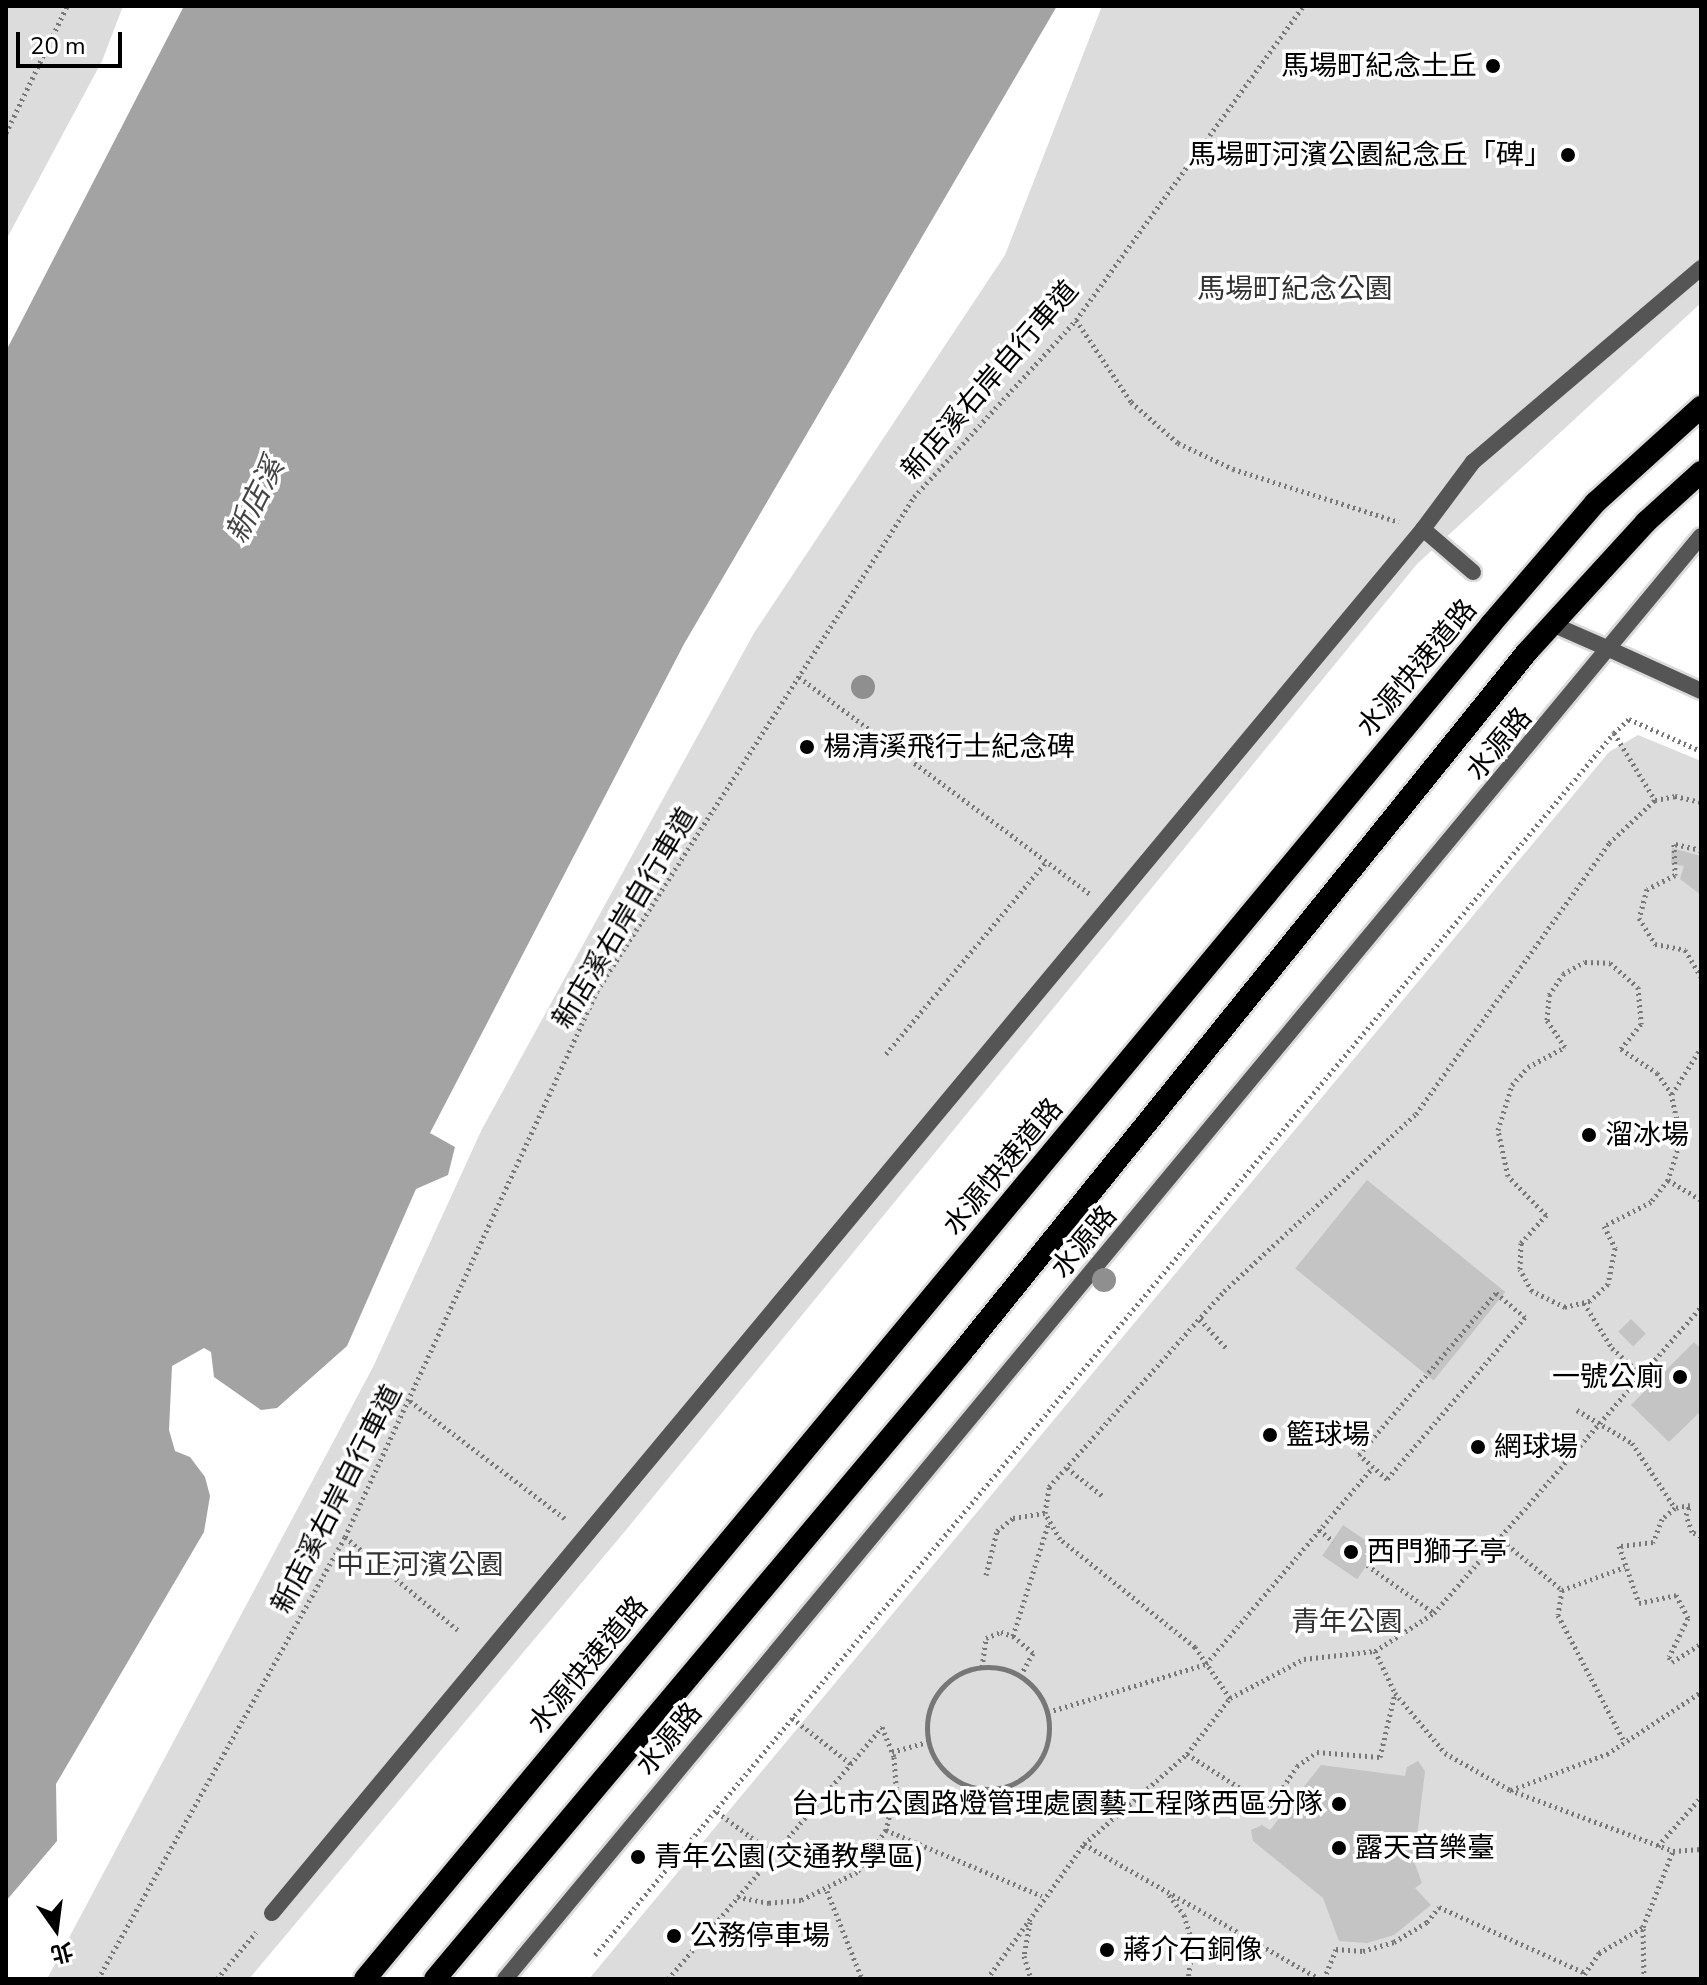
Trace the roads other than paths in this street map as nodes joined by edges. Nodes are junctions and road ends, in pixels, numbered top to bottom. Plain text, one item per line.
1 (1701, 268) edge
2 (1701, 407) edge
3 (1701, 472) edge
4 (1423, 529) junction
5 (1701, 536) edge
6 (1473, 572) dead end
7 (1552, 624) junction
8 (1609, 649) junction
9 (1701, 691) edge
10 (272, 1913) road end
11 (365, 1979) edge
12 (435, 1979) edge
13 (505, 1979) edge

1 - 4 street
2 - 11 highway, 水源快速道路
3 - 7 highway
4 - 6 street
4 - 10 street
5 - 8 street, 水源路
7 - 8 street
7 - 12 highway
8 - 9 street
8 - 13 street, 水源路

